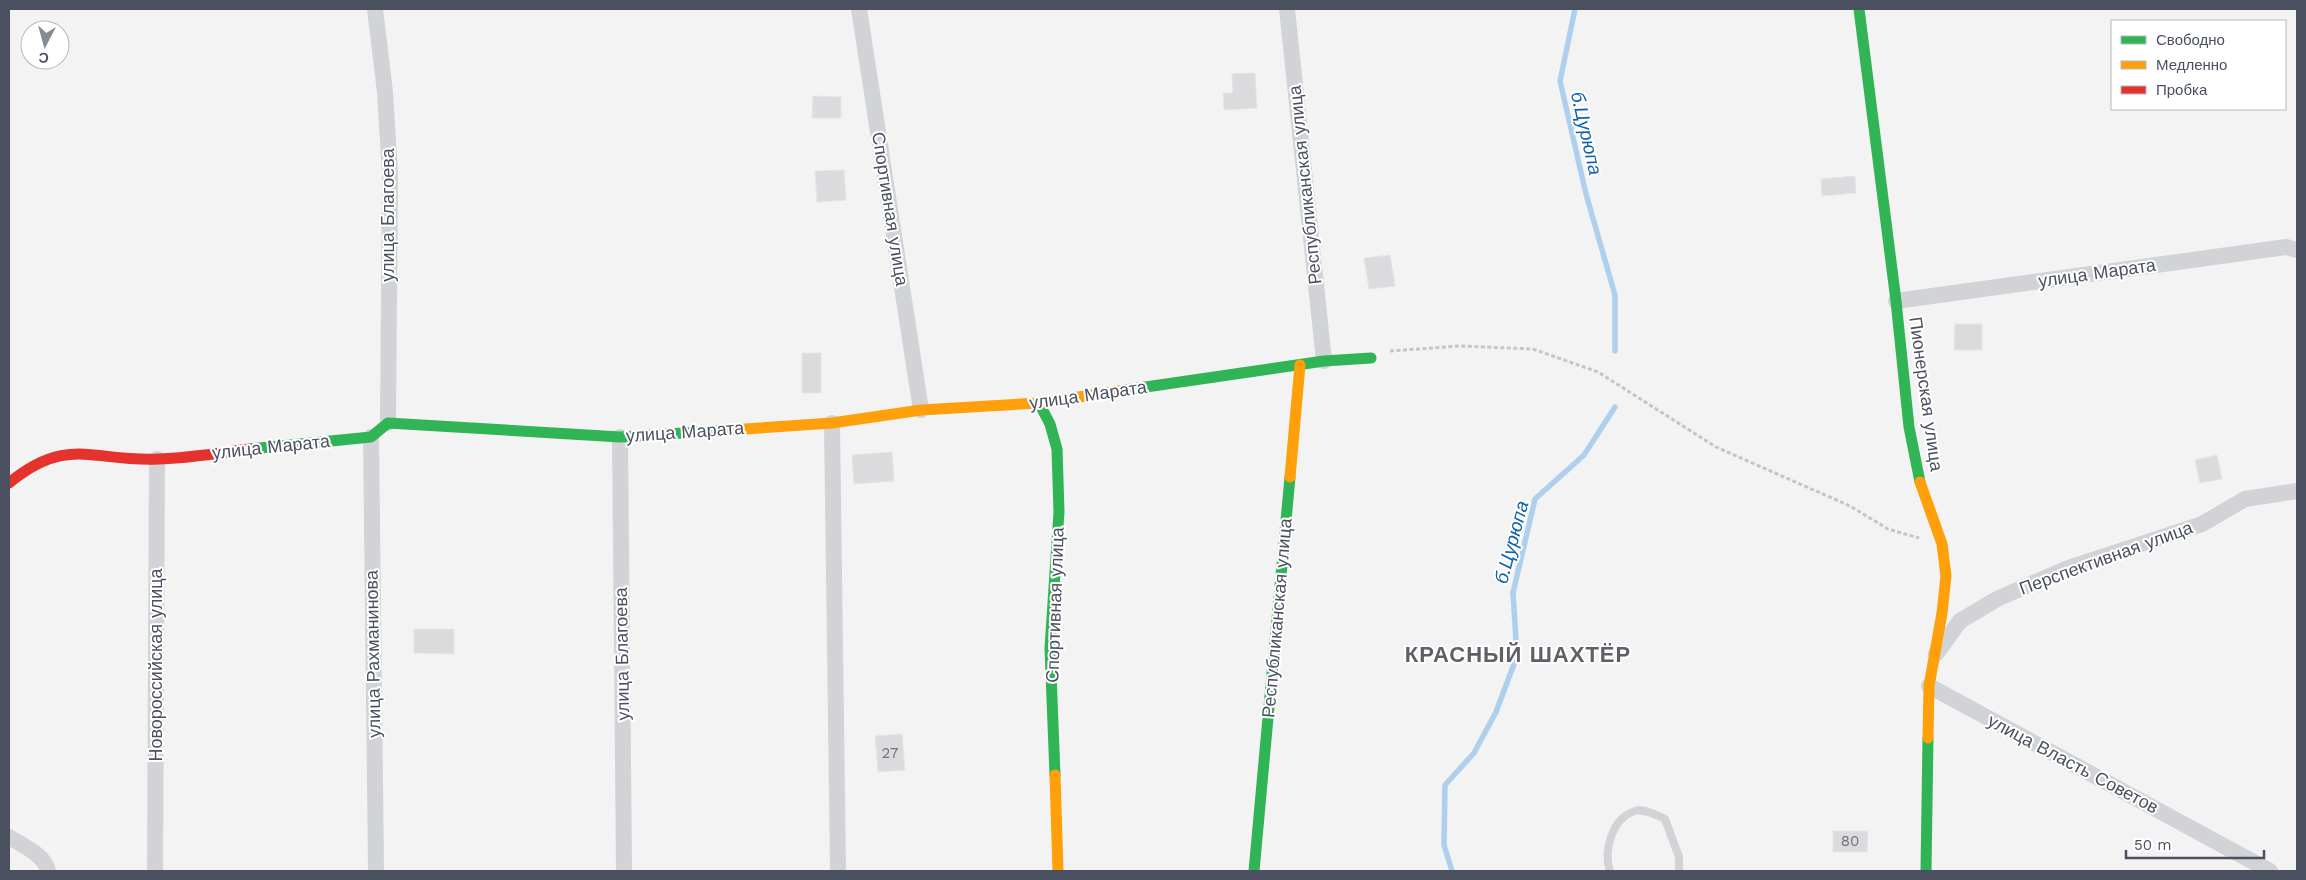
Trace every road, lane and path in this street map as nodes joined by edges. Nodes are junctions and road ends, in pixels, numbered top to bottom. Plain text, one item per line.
1 (374, 9) edge
2 (859, 9) edge
3 (1287, 9) edge
4 (1859, 9) edge
5 (2297, 250) edge
6 (1896, 301) junction
7 (1371, 358) joint
8 (1324, 361) junction
9 (1300, 365) junction
10 (1039, 403) junction
11 (921, 410) junction
12 (388, 423) junction
13 (832, 423) junction
14 (371, 437) junction
15 (620, 437) junction
16 (157, 459) junction
17 (9, 483) edge
18 (2297, 491) edge
19 (1942, 544) junction
20 (1934, 658) junction
21 (1929, 686) junction
22 (9, 837) edge
23 (48, 871) edge
24 (155, 871) edge
25 (376, 871) edge
26 (624, 871) edge
27 (838, 871) edge
28 (1058, 871) edge
29 (1254, 871) edge
30 (1610, 871) edge
31 (1679, 871) edge
32 (1926, 871) edge
33 (2270, 871) edge

1 - 12 street, улица Благоева
2 - 11 street, Спортивная улица
3 - 8 street, Республиканская улица
4 - 6 street, Пионерская улица
5 - 6 street, улица Марата
6 - 19 street, Пионерская улица
7 - 8 street, улица Марата
7 - 19 path
8 - 9 street, улица Марата
9 - 10 street, улица Марата
9 - 29 street, Республиканская улица
10 - 11 street, улица Марата
10 - 28 street, Спортивная улица
11 - 13 street, улица Марата
12 - 14 street
12 - 15 street, улица Марата
13 - 15 street, улица Марата
13 - 27 street
14 - 16 street, улица Марата
14 - 25 street, улица Рахманинова
15 - 26 street, улица Благоева
16 - 17 street, улица Марата
16 - 24 street, Новороссийская улица
18 - 20 street, Перспективная улица
19 - 20 street, Пионерская улица
20 - 21 street, Пионерская улица
21 - 32 street, Пионерская улица
21 - 33 street, улица Власть Советов
22 - 23 street
30 - 31 lane

